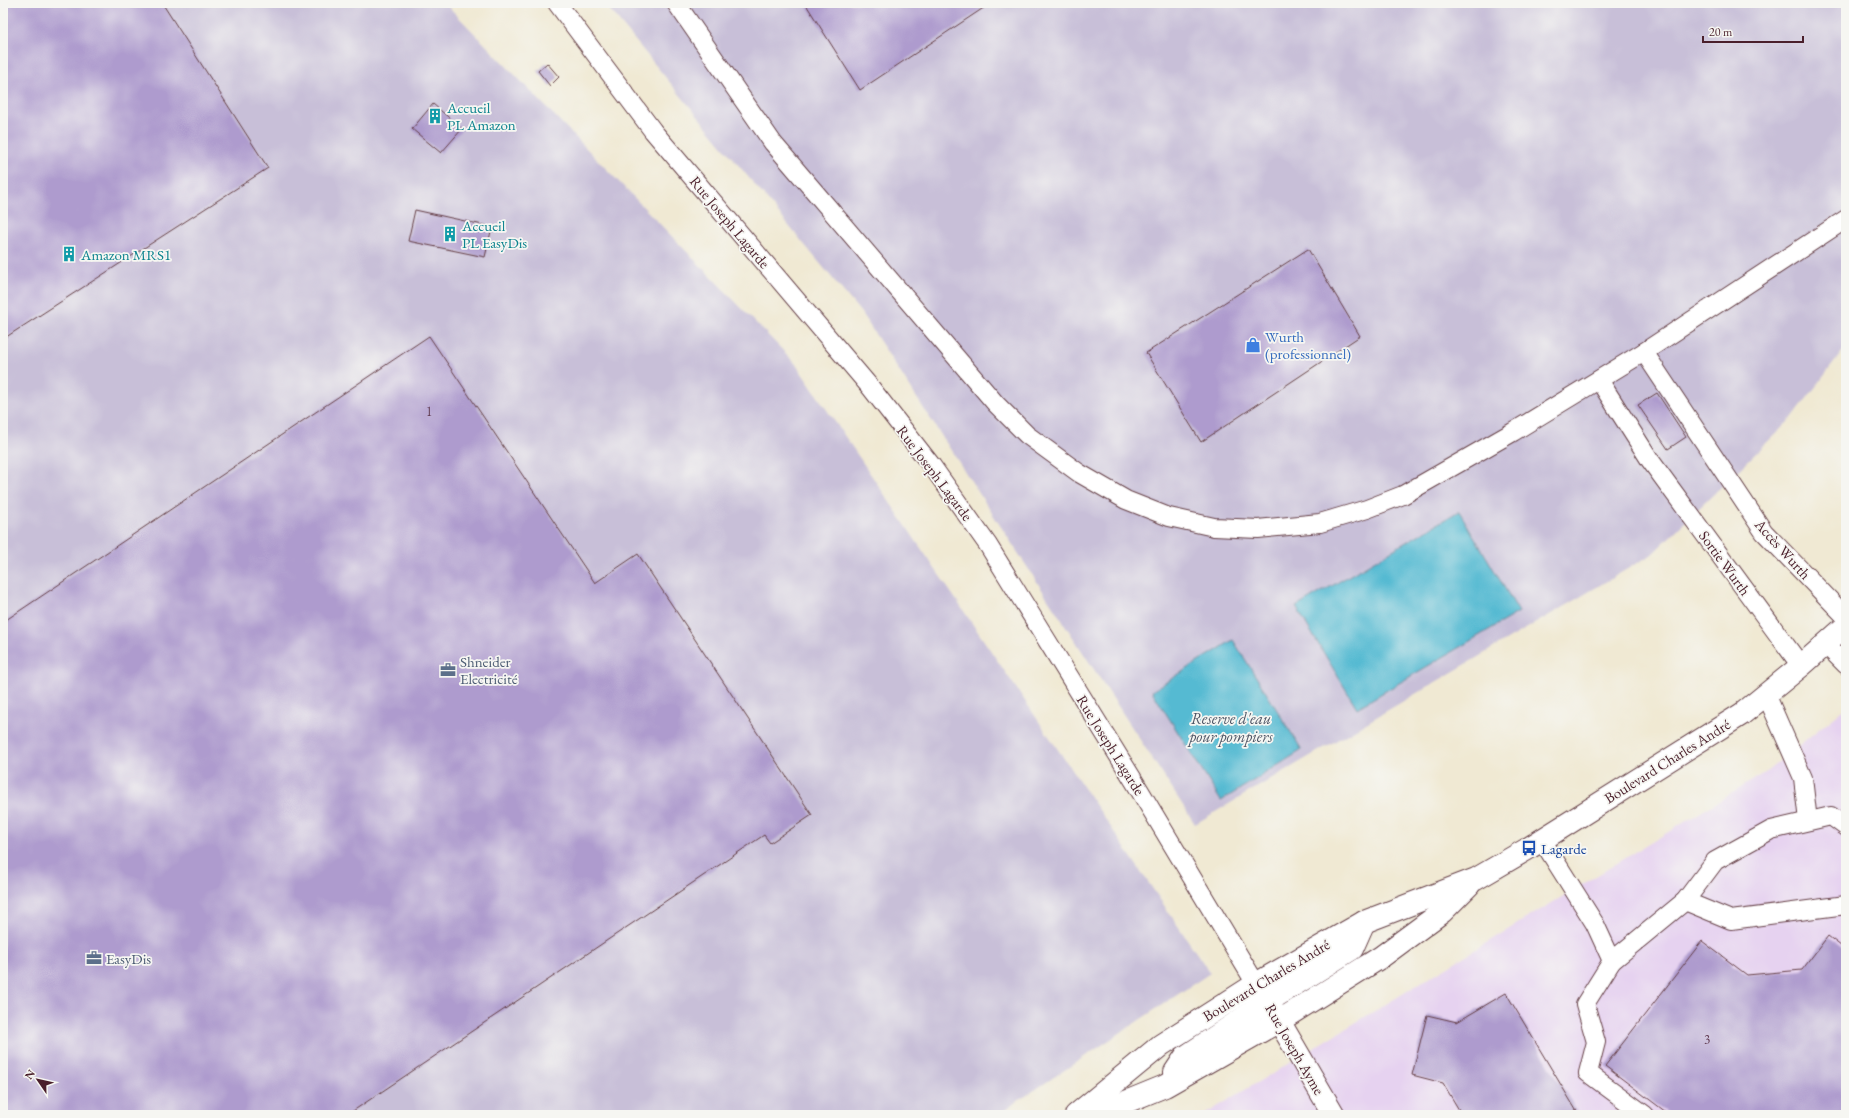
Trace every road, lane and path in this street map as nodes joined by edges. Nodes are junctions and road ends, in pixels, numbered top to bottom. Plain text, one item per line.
1 (556, 3) edge
2 (676, 3) edge
3 (1846, 219) edge
4 (1644, 352) junction
5 (1599, 380) junction
6 (1846, 617) edge
7 (1846, 626) edge
8 (1825, 644) junction
9 (1846, 665) edge
10 (1801, 666) junction
11 (1766, 694) junction
12 (1808, 821) junction
13 (1846, 827) edge
14 (1542, 840) junction
15 (1476, 879) junction
16 (1685, 901) junction
17 (1846, 905) edge
18 (1364, 922) junction
19 (1612, 962) junction
20 (1256, 984) junction
21 (1268, 1002) junction
22 (1279, 1021) junction
23 (1165, 1086) junction
24 (1076, 1115) edge
25 (1094, 1115) edge
26 (1334, 1115) edge
27 (1645, 1115) edge

1 - 20 lane, Rue Joseph Lagarde
2 - 5 lane
3 - 4 lane
4 - 5 lane
4 - 6 lane, Accès Wurth
5 - 10 lane, Sortie Wurth
7 - 8 street, Boulevard Charles André
8 - 9 lane
8 - 10 street, Boulevard Charles André
10 - 11 street, Boulevard Charles André
11 - 12 lane
11 - 14 street, Boulevard Charles André
12 - 13 lane
12 - 16 lane
14 - 15 street, Boulevard Charles André
14 - 19 lane
15 - 18 street, Boulevard Charles André
15 - 22 street, Boulevard Charles André
16 - 17 lane
16 - 19 lane
18 - 20 street, Boulevard Charles André
18 - 21 street
19 - 27 lane
20 - 21 street, Rue Joseph Ayme
20 - 24 street, Boulevard Charles André
21 - 22 street, Rue Joseph Ayme
21 - 23 street
22 - 23 street, Boulevard Charles André
22 - 26 street, Rue Joseph Ayme
23 - 25 street, Boulevard Charles André

